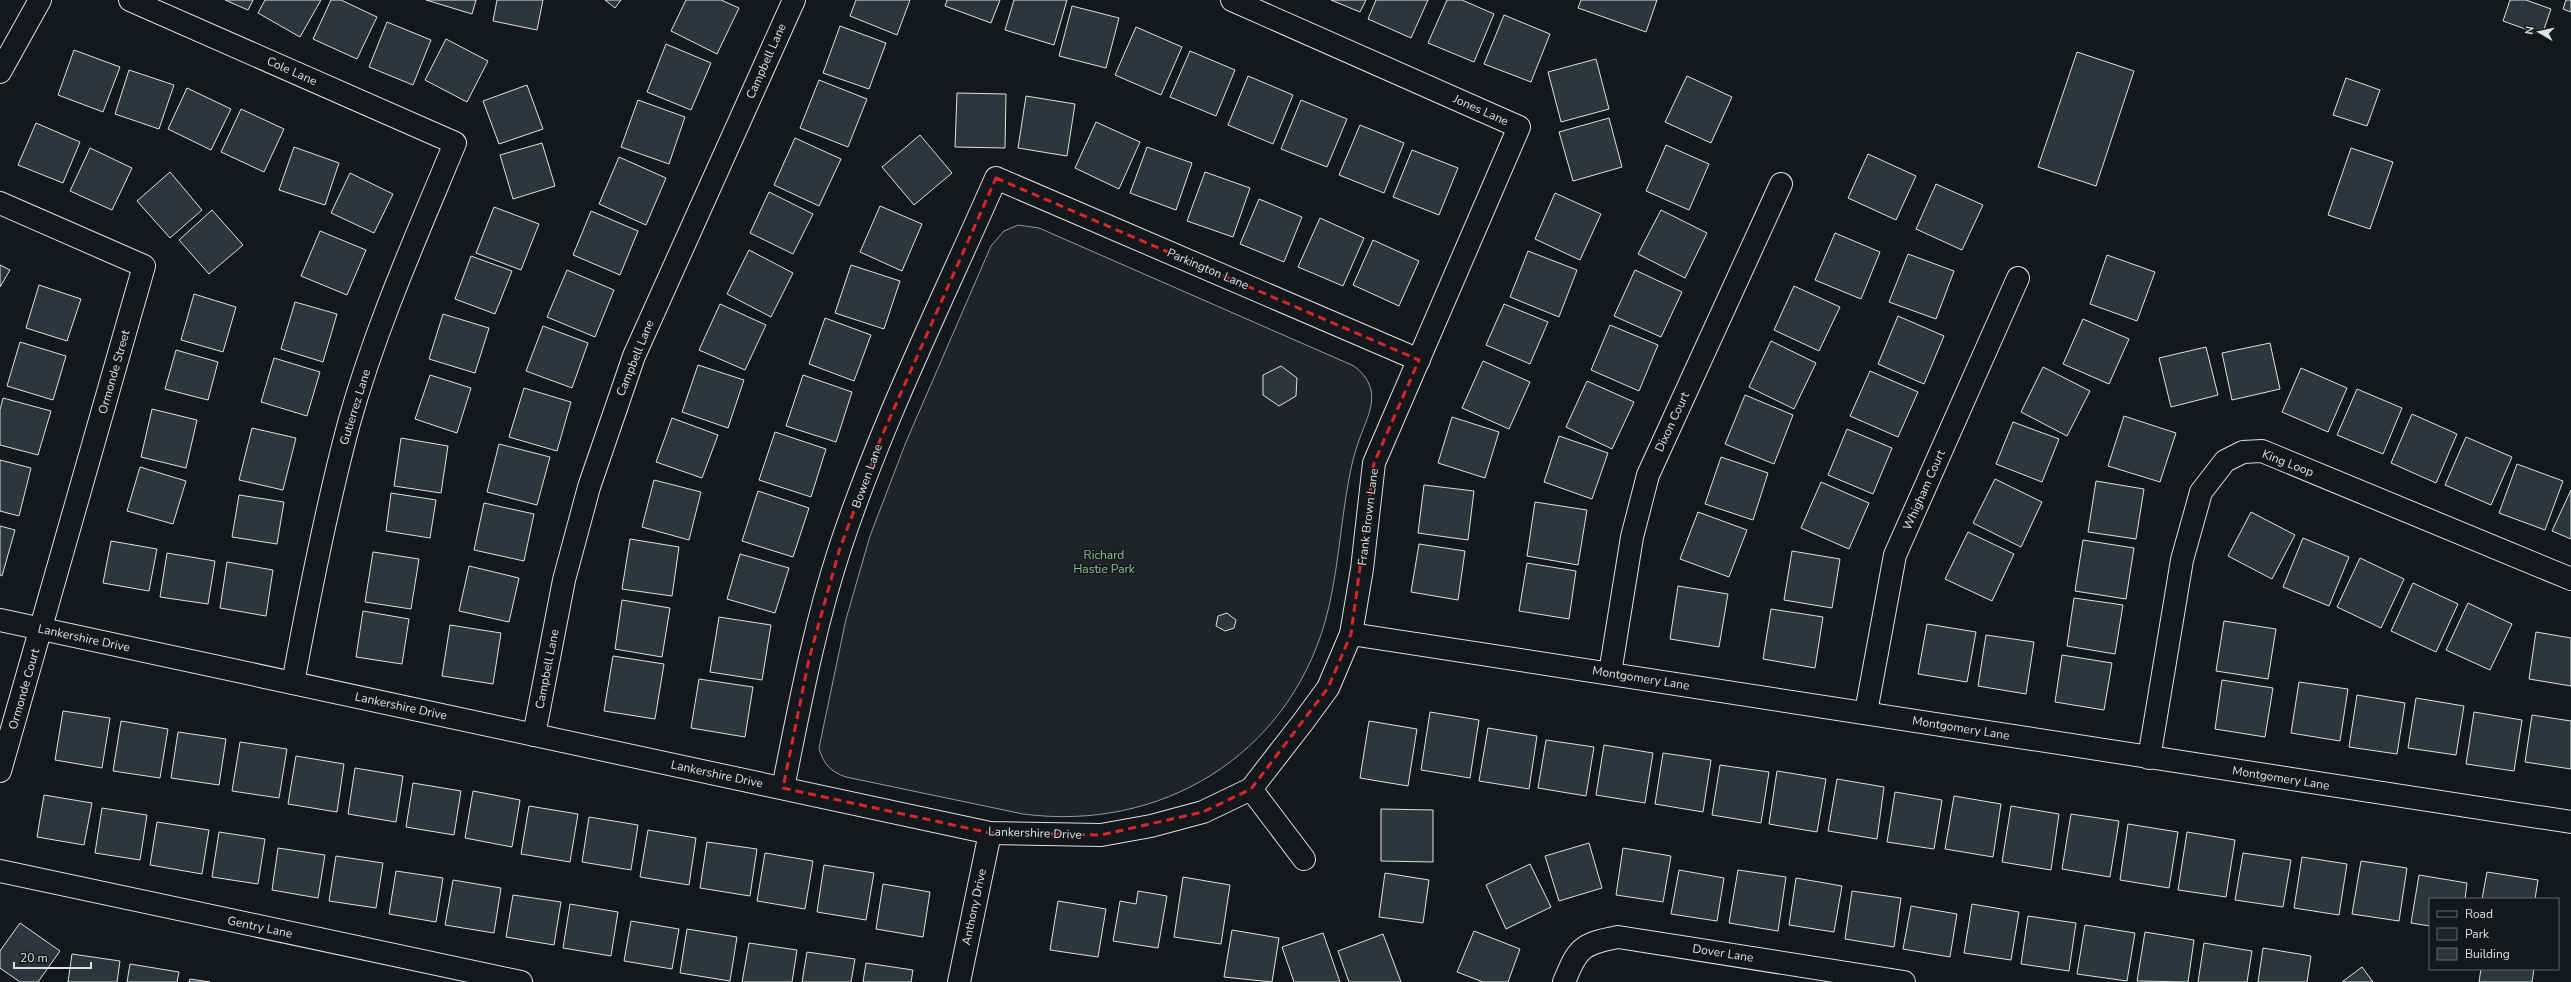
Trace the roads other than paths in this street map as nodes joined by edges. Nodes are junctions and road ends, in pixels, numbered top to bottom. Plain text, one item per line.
1 (40, 0) edge
2 (130, 0) edge
3 (794, 0) edge
4 (1232, 0) edge
5 (0, 72) edge
6 (455, 143) joint
7 (996, 178) joint
8 (1781, 184) dead end
9 (0, 204) edge
10 (2018, 278) dead end
11 (1419, 360) junction
12 (2571, 578) edge
13 (0, 620) edge
14 (41, 629) junction
15 (1351, 634) junction
16 (1610, 673) junction
17 (293, 683) junction
18 (1866, 712) junction
19 (534, 735) junction
20 (2149, 758) junction
21 (0, 771) edge
22 (783, 788) junction
23 (1251, 789) junction
24 (2571, 822) edge
25 (990, 833) junction
26 (1304, 859) dead end
27 (0, 871) edge
28 (521, 982) edge
29 (959, 982) edge
30 (1564, 982) edge
31 (1904, 982) edge

1 - 5 street
2 - 6 street, Cole Lane
3 - 19 street, Campbell Lane
4 - 11 street, Jones Lane
6 - 17 street, Gutierrez Lane
7 - 11 street, Parkington Lane
7 - 22 street, Bowen Lane
8 - 16 street, Dixon Court
9 - 14 street, Ormonde Street
10 - 18 street, Whigham Court
11 - 15 street, Frank Brown Lane
12 - 20 street, King Loop
13 - 14 street, Lankershire Drive
14 - 17 street, Lankershire Drive
14 - 21 street, Ormonde Court
15 - 16 street, Montgomery Lane
15 - 23 street, Lankershire Drive
16 - 18 street, Montgomery Lane
17 - 19 street, Lankershire Drive
18 - 20 street, Montgomery Lane
19 - 22 street, Lankershire Drive
20 - 24 street, Montgomery Lane
22 - 25 street, Lankershire Drive
23 - 25 street, Lankershire Drive
23 - 26 street
25 - 29 street, Anthony Drive
27 - 28 street, Gentry Lane
30 - 31 street, Dover Lane

